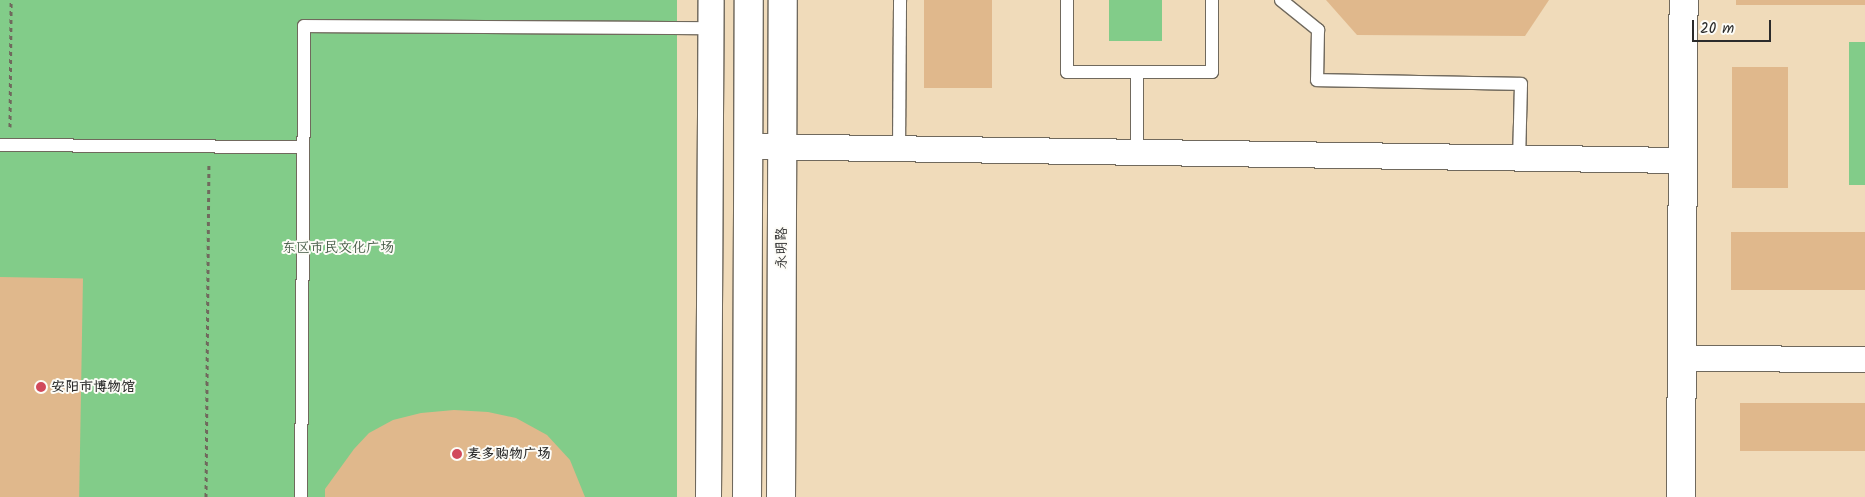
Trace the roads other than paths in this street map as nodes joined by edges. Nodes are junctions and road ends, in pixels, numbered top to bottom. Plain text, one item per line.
1 (711, 0) edge
2 (749, 0) edge
3 (783, 0) edge
4 (900, 0) edge
5 (1067, 0) edge
6 (1212, 0) edge
7 (1281, 0) edge
8 (1684, 0) edge
9 (711, 28) junction
10 (1137, 72) junction
11 (5, 145) edge
12 (748, 146) junction
13 (783, 146) junction
14 (303, 147) junction
15 (899, 148) junction
16 (1137, 152) junction
17 (1519, 158) junction
18 (1683, 160) junction
19 (1682, 358) junction
20 (1865, 359) edge
21 (301, 497) edge
22 (708, 497) edge
23 (747, 497) edge
24 (781, 497) edge
25 (1682, 497) edge

1 - 9 street
2 - 12 street
3 - 13 street, 永明路
4 - 15 lane
5 - 10 lane
6 - 10 lane
7 - 17 lane
8 - 18 street
9 - 14 lane
9 - 22 street
10 - 16 lane
11 - 14 lane
12 - 13 street
12 - 23 street
13 - 15 street
13 - 24 street, 永明路
14 - 21 lane
15 - 16 street
16 - 17 street
17 - 18 street
18 - 19 street
19 - 20 street
19 - 25 street

